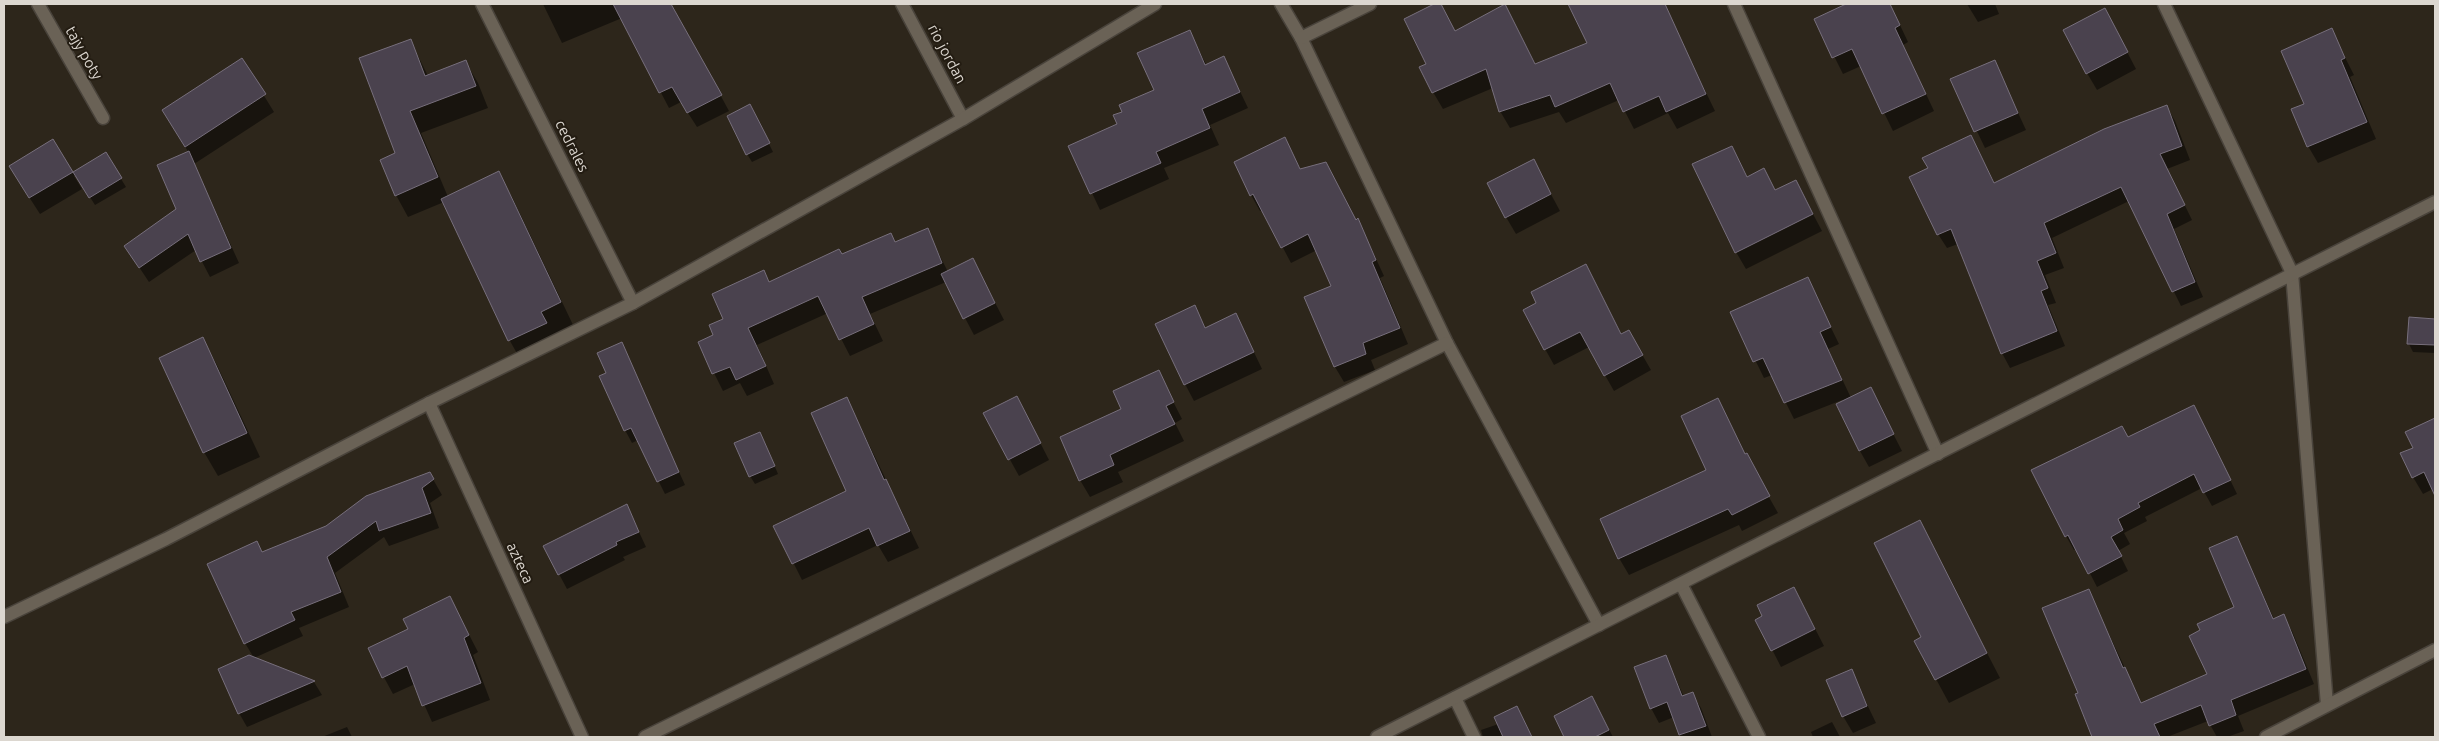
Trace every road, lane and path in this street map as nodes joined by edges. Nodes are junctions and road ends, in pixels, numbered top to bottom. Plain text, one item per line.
1 (38, 4) edge
2 (482, 4) edge
3 (902, 4) edge
4 (1155, 4) edge
5 (1280, 4) edge
6 (1370, 4) edge
7 (1734, 4) edge
8 (2164, 4) edge
9 (1301, 38) junction
10 (103, 118) dead end
11 (963, 119) junction
12 (2435, 202) edge
13 (2292, 272) junction
14 (633, 303) junction
15 (1446, 343) junction
16 (429, 403) junction
17 (1938, 454) junction
18 (1681, 584) junction
19 (4, 617) edge
20 (1599, 625) junction
21 (2435, 650) edge
22 (1454, 698) junction
23 (2327, 705) junction
24 (582, 737) edge
25 (645, 737) edge
26 (1377, 737) edge
27 (1474, 737) edge
28 (1759, 737) edge
29 (2266, 737) edge

1 - 10 street, tajy poty
2 - 14 street, cedrales
3 - 11 street, rio jordan
4 - 11 street
5 - 9 street
6 - 9 street
7 - 17 street
8 - 13 street
9 - 15 street
11 - 14 street
12 - 13 street
13 - 17 street
13 - 23 street
14 - 16 street
15 - 20 street
15 - 25 street
16 - 19 street
16 - 24 street, azteca
17 - 18 street
18 - 20 street
18 - 28 street
20 - 22 street
21 - 23 street
22 - 26 street
22 - 27 street
23 - 29 street

